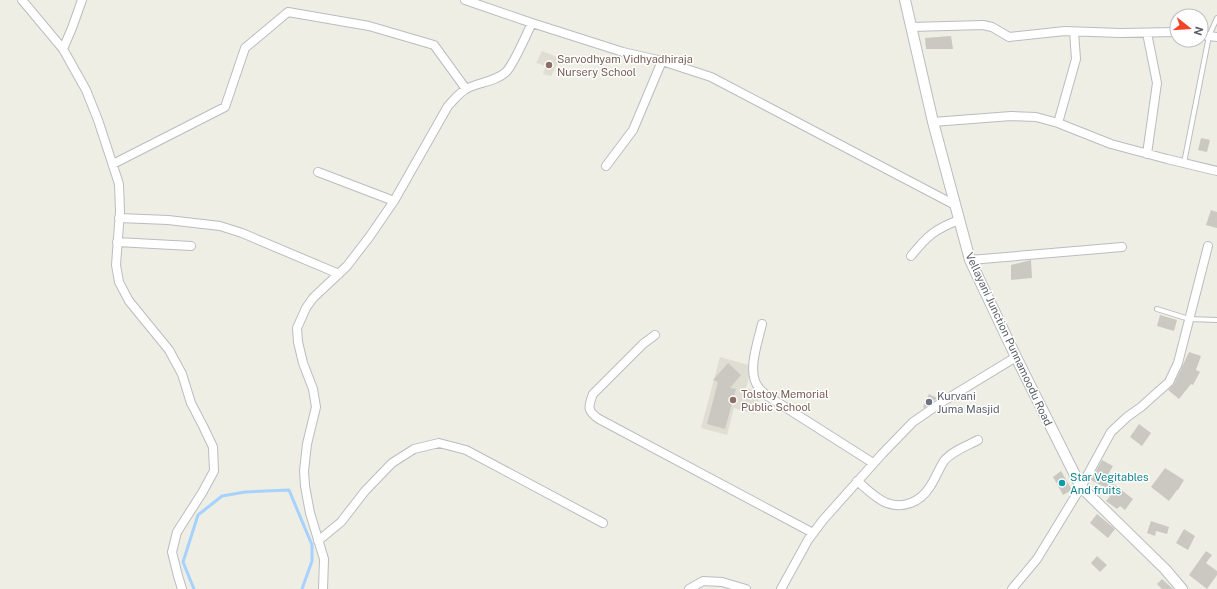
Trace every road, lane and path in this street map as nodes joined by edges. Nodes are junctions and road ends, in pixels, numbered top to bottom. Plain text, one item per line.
1 (22, 0) edge
2 (82, 0) edge
3 (465, 0) edge
4 (905, 0) edge
5 (1217, 18) edge
6 (532, 23) junction
7 (911, 27) junction
8 (1074, 32) junction
9 (1169, 32) edge
10 (1147, 33) junction
11 (1209, 36) edge
12 (1207, 48) edge
13 (63, 49) junction
14 (662, 61) junction
15 (466, 89) junction
16 (933, 122) junction
17 (1058, 123) junction
18 (1146, 154) junction
19 (1184, 163) junction
20 (113, 164) junction
21 (606, 166) dead end
22 (1217, 171) edge
23 (318, 172) dead end
24 (394, 201) junction
25 (955, 205) junction
26 (119, 218) junction
27 (959, 220) junction
28 (117, 242) junction
29 (191, 246) dead end
30 (1208, 246) dead end
31 (1122, 247) dead end
32 (912, 256) dead end
33 (970, 260) junction
34 (339, 274) junction
35 (1157, 309) dead end
36 (1189, 319) junction
37 (1217, 320) edge
38 (762, 324) dead end
39 (655, 335) dead end
40 (1016, 357) junction
41 (978, 440) dead end
42 (874, 463) junction
43 (857, 481) junction
44 (1081, 487) junction
45 (603, 523) dead end
46 (813, 533) junction
47 (318, 541) junction
48 (182, 589) edge
49 (323, 589) edge
50 (689, 589) edge
51 (746, 589) edge
52 (781, 589) edge
53 (1012, 589) edge
54 (1182, 589) edge

1 - 13 street
2 - 13 street
3 - 6 street
4 - 7 street, Vellayani Junction Punnamoodu Road
5 - 11 lane
6 - 14 street
6 - 15 street
7 - 8 street
7 - 16 street, Vellayani Junction Punnamoodu Road
8 - 10 street
8 - 17 street
9 - 10 street
10 - 18 street
12 - 19 lane
13 - 20 street
14 - 21 street
14 - 25 street
15 - 20 street
15 - 24 street
16 - 17 street
16 - 25 street, Vellayani Junction Punnamoodu Road
17 - 18 street
18 - 19 street
19 - 22 street
20 - 26 street
23 - 24 street
24 - 34 street
25 - 27 street, Vellayani Junction Punnamoodu Road
26 - 28 street
26 - 34 street
27 - 32 street
27 - 33 street, Vellayani Junction Punnamoodu Road
28 - 29 street
28 - 48 street
30 - 36 street
31 - 33 street
33 - 40 street, Vellayani Junction Punnamoodu Road
34 - 47 street
35 - 36 lane
36 - 37 lane
36 - 44 street
38 - 42 street
39 - 46 street
40 - 42 street
40 - 44 street, Vellayani Junction Punnamoodu Road
41 - 43 street
42 - 43 street
43 - 46 street
44 - 53 street
44 - 54 street, Vellayani Junction Punnamoodu Road
45 - 47 street
46 - 52 street
47 - 49 street
50 - 51 street

